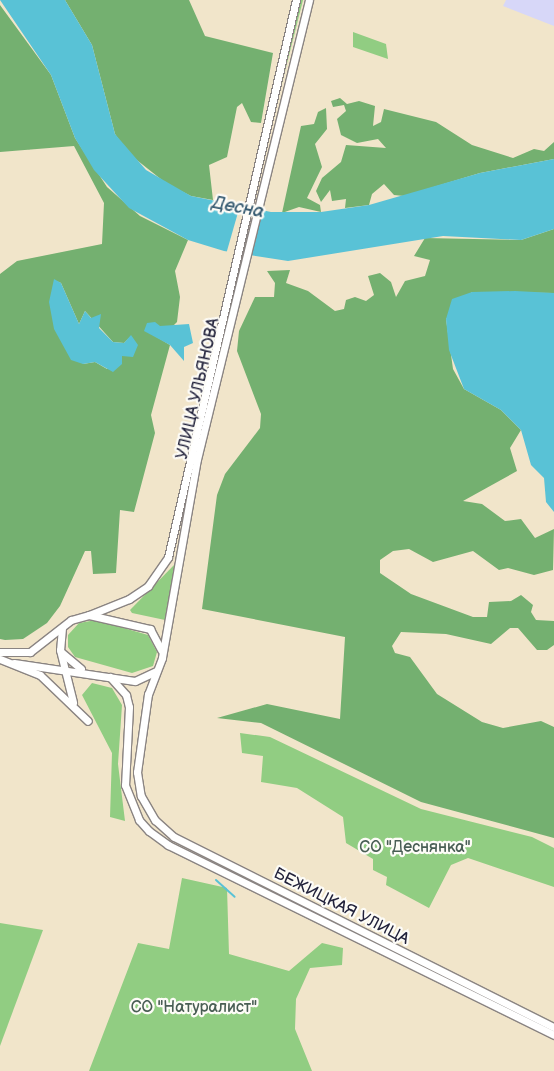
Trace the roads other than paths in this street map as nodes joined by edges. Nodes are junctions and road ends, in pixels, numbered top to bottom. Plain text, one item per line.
1 (296, 0) edge
2 (309, 0) edge
3 (208, 390) junction
4 (89, 615) junction
5 (62, 627) junction
6 (60, 650) junction
7 (1, 654) edge
8 (162, 661) junction
9 (14, 663) junction
10 (63, 669) junction
11 (86, 671) junction
12 (110, 677) junction
13 (73, 704) junction
14 (88, 722) dead end
15 (138, 786) joint
16 (554, 1027) edge
17 (554, 1035) edge

1 - 3 main road, УЛИЦА УЛЬЯНОВА
2 - 3 main road, УЛИЦА УЛЬЯНОВА
3 - 4 main road, УЛИЦА УЛЬЯНОВА
3 - 8 main road, УЛИЦА УЛЬЯНОВА
4 - 5 main road
4 - 8 main road
5 - 6 main road
5 - 7 main road
6 - 10 main road
6 - 11 main road
7 - 9 main road
8 - 12 main road
8 - 15 main road, УЛИЦА УЛЬЯНОВА
9 - 10 main road
9 - 13 main road
10 - 11 main road
10 - 13 main road
11 - 12 main road
12 - 17 main road, БЕЖИЦКАЯ УЛИЦА
13 - 14 main road
15 - 16 main road, БЕЖИЦКАЯ УЛИЦА

